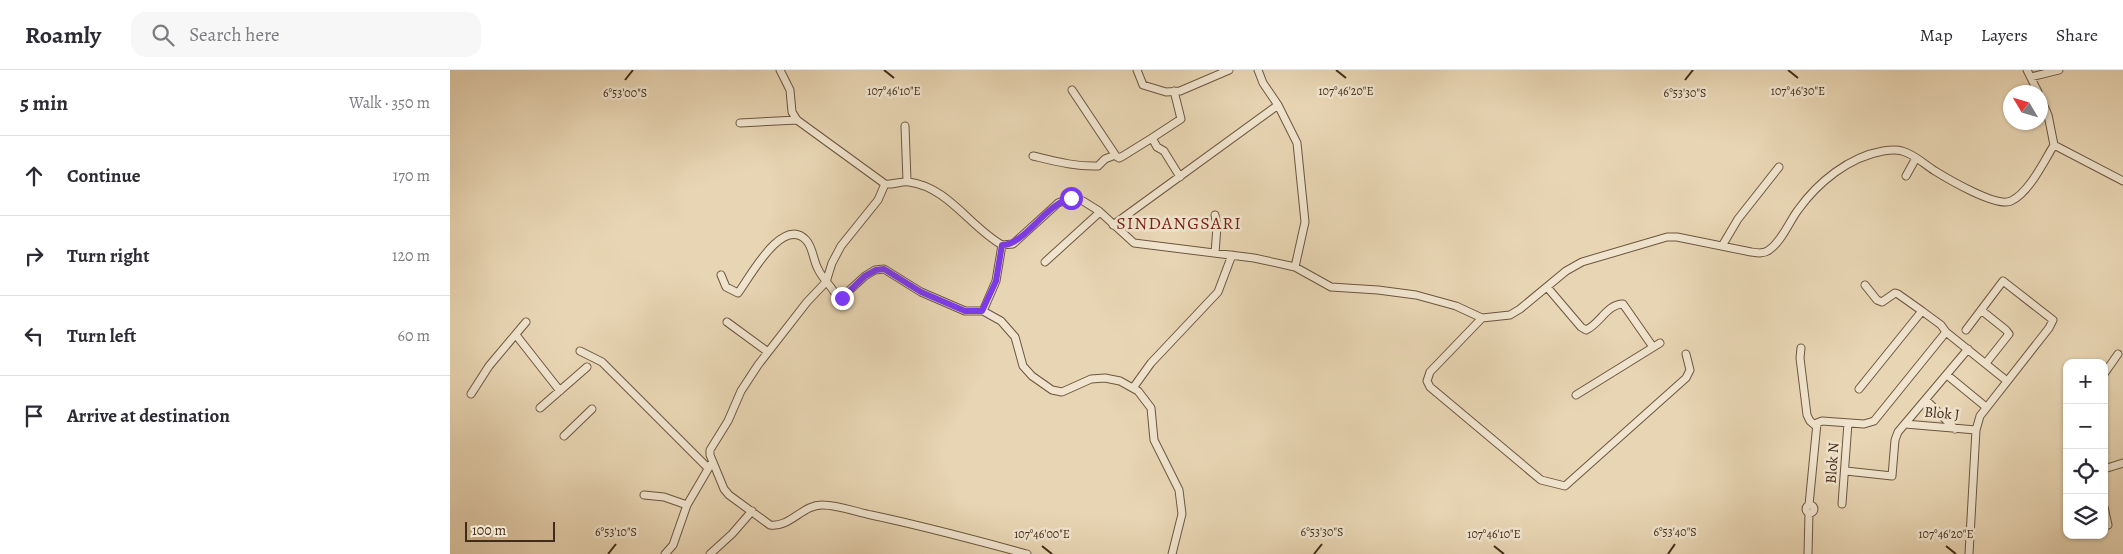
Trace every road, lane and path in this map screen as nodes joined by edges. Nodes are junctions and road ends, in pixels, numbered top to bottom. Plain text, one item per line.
1 (780, 70) edge
2 (1137, 70) edge
3 (1229, 70) edge
4 (1258, 70) edge
5 (2059, 70) edge
6 (2029, 73) edge
7 (2035, 85) edge
8 (1072, 90) dead end
9 (1174, 91) junction
10 (1278, 105) junction
11 (2048, 117) edge
12 (797, 120) junction
13 (740, 123) dead end
14 (905, 126) dead end
15 (1152, 138) junction
16 (2054, 145) junction
17 (1115, 155) junction
18 (1033, 156) dead end
19 (1916, 158) junction
20 (1779, 167) dead end
21 (1906, 176) dead end
22 (1180, 177) junction
23 (907, 181) junction
24 (2123, 181) edge
25 (885, 184) junction
26 (1100, 212) junction
27 (1215, 215) dead end
28 (1113, 225) junction
29 (1002, 245) junction
30 (1722, 246) junction
31 (1215, 253) junction
32 (1232, 255) junction
33 (1045, 262) dead end
34 (1295, 267) junction
35 (721, 275) dead end
36 (826, 282) junction
37 (1865, 285) dead end
38 (1547, 287) junction
39 (1981, 310) junction
40 (982, 311) junction
41 (1922, 311) junction
42 (1482, 318) junction
43 (526, 322) dead end
44 (727, 322) dead end
45 (1966, 330) dead end
46 (1946, 332) junction
47 (516, 335) junction
48 (1660, 343) dead end
49 (1653, 348) junction
50 (1802, 348) dead end
51 (1968, 350) junction
52 (580, 351) dead end
53 (768, 352) junction
54 (1686, 354) dead end
55 (2118, 354) dead end
56 (1986, 363) junction
57 (587, 367) dead end
58 (2108, 368) edge
59 (1947, 375) junction
60 (2008, 381) junction
61 (1133, 388) junction
62 (1859, 389) dead end
63 (560, 391) junction
64 (471, 394) dead end
65 (1576, 395) dead end
66 (1926, 400) junction
67 (540, 408) dead end
68 (1986, 408) junction
69 (592, 409) dead end
70 (1848, 423) junction
71 (1905, 424) junction
72 (1816, 426) junction
73 (1955, 429) junction
74 (1976, 430) junction
75 (564, 436) dead end
76 (713, 460) junction
77 (2123, 463) edge
78 (708, 468) junction
79 (2108, 468) edge
80 (1846, 471) junction
81 (644, 495) dead end
82 (1842, 504) dead end
83 (687, 505) junction
84 (752, 511) junction
85 (665, 554) edge
86 (710, 554) edge
87 (1027, 554) edge
88 (1172, 554) edge
89 (1808, 554) edge
90 (1970, 554) edge

1 - 12 street
2 - 9 street
3 - 9 street
4 - 10 street
5 - 6 street
6 - 7 street
8 - 17 street
9 - 15 street
10 - 22 street
10 - 34 street
11 - 16 street
12 - 13 street
12 - 25 street
14 - 23 street
15 - 17 street
15 - 22 street
16 - 19 street
16 - 24 street
17 - 18 street
19 - 21 street
19 - 30 street
20 - 30 street
22 - 28 street
23 - 25 street
23 - 29 street
25 - 36 street
26 - 28 street
26 - 29 street
26 - 33 street
27 - 31 street
28 - 31 street
29 - 40 street
30 - 38 street
31 - 32 street
32 - 34 street
32 - 61 street
34 - 42 street
35 - 36 street
36 - 40 street
36 - 53 street
37 - 41 street
38 - 42 street
38 - 49 street
39 - 45 street
39 - 56 street
39 - 60 street
40 - 61 street
41 - 46 street
41 - 62 street
42 - 54 street
43 - 47 street
44 - 53 street
46 - 51 street
46 - 70 street
47 - 63 street
47 - 64 street
48 - 49 street
49 - 65 street
50 - 72 street
51 - 56 street
51 - 59 street
52 - 78 street
53 - 76 street
55 - 58 street
56 - 60 street
57 - 63 street
59 - 66 street
59 - 68 street
60 - 68 street
61 - 88 street
63 - 67 street
66 - 71 street
66 - 73 street
68 - 74 street
69 - 75 street
70 - 72 street
70 - 80 street, Blok N
71 - 73 street, Blok J
71 - 80 street
72 - 89 street
73 - 74 street, Blok J
74 - 90 street
76 - 78 street
76 - 84 street
77 - 79 street
78 - 83 street
80 - 82 street, Blok N
81 - 83 street
83 - 85 street
84 - 86 street
84 - 87 street

